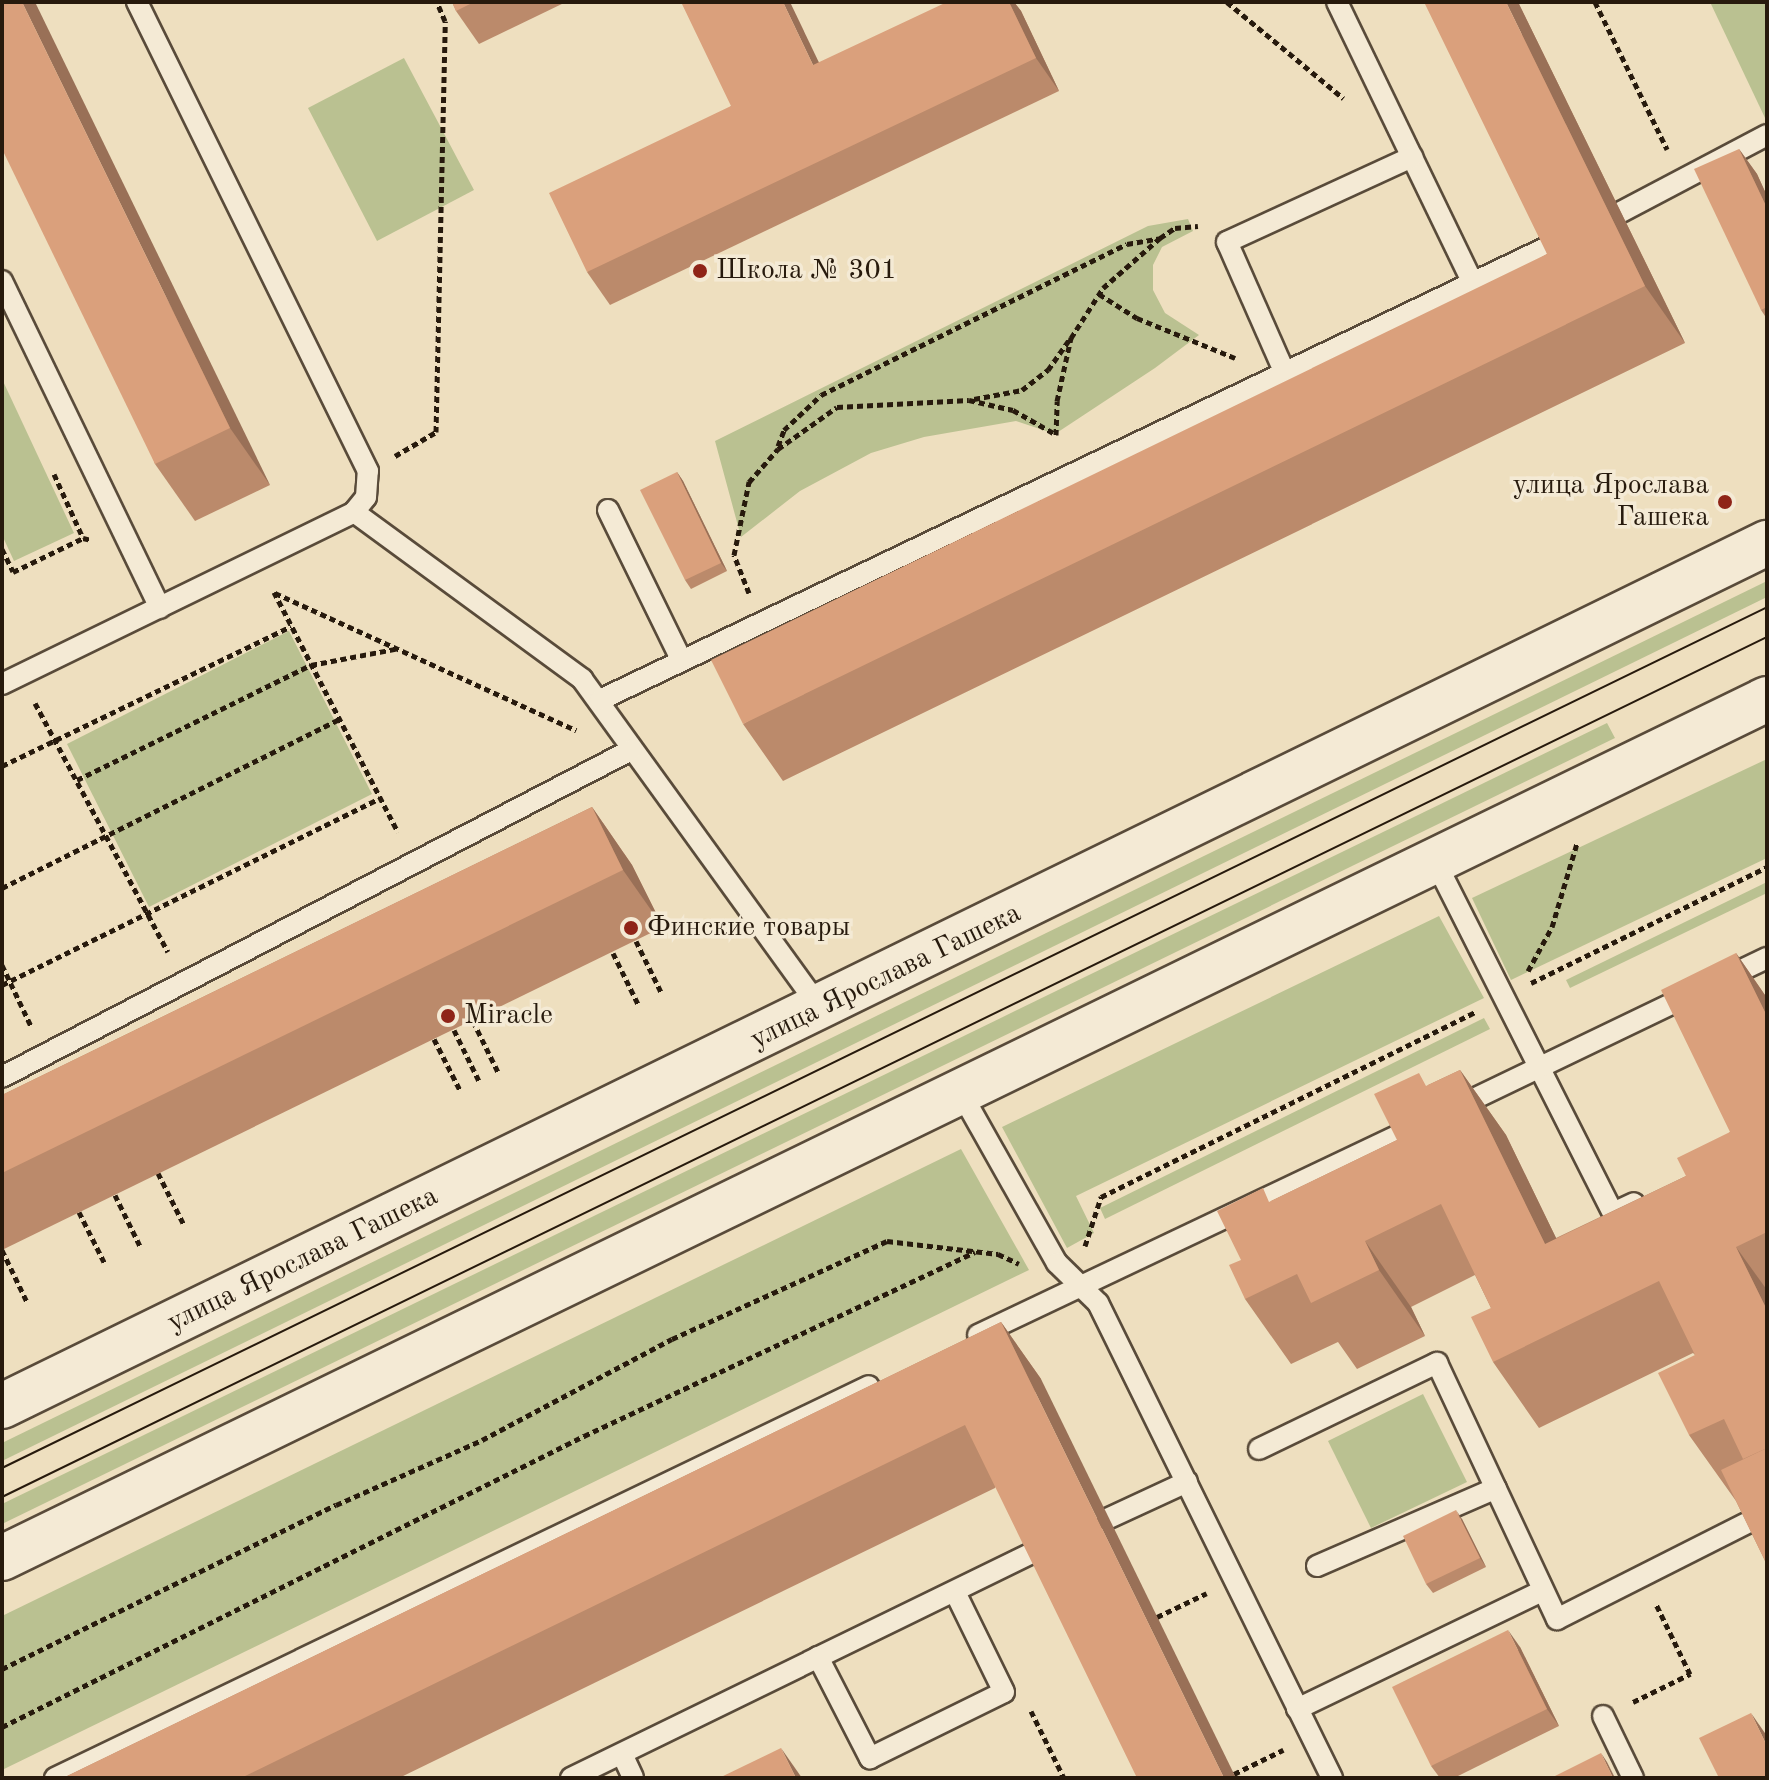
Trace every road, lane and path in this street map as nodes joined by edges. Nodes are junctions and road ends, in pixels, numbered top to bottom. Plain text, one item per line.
1 (137, 2) edge
2 (437, 2) edge
3 (1227, 2) edge
4 (1337, 2) edge
5 (1595, 2) edge
6 (1346, 101) dead end
7 (1767, 135) edge
8 (1412, 157) junction
9 (1683, 182) junction
10 (1621, 212) dead end
11 (1197, 223) dead end
12 (1160, 238) junction
13 (1554, 244) edge
14 (2, 281) edge
15 (1473, 283) junction
16 (1099, 294) junction
17 (1071, 338) junction
18 (1238, 359) dead end
19 (1284, 371) junction
20 (969, 400) junction
21 (778, 449) junction
22 (368, 471) junction
23 (608, 510) dead end
24 (354, 512) junction
25 (83, 538) dead end
26 (1767, 543) edge
27 (2, 549) edge
28 (257, 559) junction
29 (275, 593) junction
30 (160, 608) junction
31 (760, 620) junction
32 (291, 626) junction
33 (395, 649) junction
34 (680, 657) junction
35 (311, 665) junction
36 (8, 678) edge
37 (1767, 699) edge
38 (600, 700) junction
39 (339, 719) junction
40 (56, 740) junction
41 (631, 750) junction
42 (2, 766) edge
43 (77, 780) junction
44 (380, 798) junction
45 (390, 817) dead end
46 (106, 836) junction
47 (1576, 849) dead end
48 (1434, 859) junction
49 (1767, 867) edge
50 (2, 888) edge
51 (147, 913) junction
52 (636, 941) dead end
53 (613, 953) dead end
54 (1767, 958) edge
55 (2, 965) edge
56 (1524, 978) dead end
57 (10, 981) junction
58 (2, 985) edge
59 (185, 985) junction
60 (1517, 991) dead end
61 (661, 992) dead end
62 (638, 1004) dead end
63 (1487, 1006) dead end
64 (821, 1009) junction
65 (473, 1021) dead end
66 (31, 1025) dead end
67 (454, 1030) dead end
68 (434, 1039) dead end
69 (1541, 1067) junction
70 (498, 1072) dead end
71 (2, 1077) edge
72 (479, 1081) dead end
73 (460, 1090) dead end
74 (960, 1091) junction
75 (158, 1173) dead end
76 (1652, 1194) edge
77 (115, 1195) dead end
78 (79, 1212) dead end
79 (184, 1225) dead end
80 (1086, 1243) dead end
81 (140, 1246) dead end
82 (2, 1250) edge
83 (976, 1251) junction
84 (105, 1264) dead end
85 (1028, 1268) dead end
86 (1079, 1286) junction
87 (27, 1302) dead end
88 (953, 1346) edge
89 (883, 1379) edge
90 (2, 1406) edge
91 (1259, 1449) dead end
92 (1187, 1482) junction
93 (1496, 1488) junction
94 (1767, 1513) edge
95 (1109, 1518) dead end
96 (1038, 1550) edge
97 (2, 1558) edge
98 (1317, 1566) dead end
99 (1642, 1576) junction
100 (1235, 1579) junction
101 (1542, 1591) junction
102 (955, 1592) junction
103 (1157, 1617) dead end
104 (818, 1657) junction
105 (2, 1669) edge
106 (1004, 1692) junction
107 (1297, 1709) junction
108 (1603, 1716) joint
109 (2, 1727) edge
110 (1311, 1736) junction
111 (622, 1754) junction
112 (1234, 1774) dead end
113 (55, 1778) edge
114 (571, 1778) edge
115 (633, 1778) edge
116 (1064, 1778) edge
117 (1332, 1778) edge
118 (1633, 1778) edge

1 - 22 lane
2 - 22 path
3 - 6 path
4 - 8 lane
5 - 9 path
7 - 9 lane
8 - 15 lane
8 - 19 lane
9 - 10 lane
11 - 12 path
12 - 16 path
12 - 21 path
13 - 15 lane
14 - 30 lane
15 - 19 lane
16 - 17 path
16 - 18 path
17 - 20 path
17 - 20 path
19 - 31 lane
20 - 21 path
21 - 31 path
22 - 24 lane
23 - 34 lane
24 - 28 lane
24 - 38 lane
25 - 27 path
26 - 64 street, улица Ярослава Гашека
28 - 29 path
28 - 30 lane
29 - 32 path
29 - 33 path
30 - 36 lane
31 - 34 lane
32 - 35 path
32 - 40 path
33 - 35 path
33 - 41 path
34 - 38 lane
35 - 39 path
35 - 43 path
36 - 40 path
37 - 48 street
38 - 41 lane
39 - 44 path
39 - 46 path
40 - 42 path
40 - 43 path
41 - 59 lane
41 - 64 lane
43 - 46 path
44 - 45 path
44 - 51 path
46 - 50 path
46 - 51 path
47 - 56 path
48 - 69 lane
48 - 74 street
49 - 60 path
51 - 57 path
51 - 59 path
52 - 61 path
53 - 62 path
54 - 69 lane
55 - 57 path
57 - 58 path
57 - 66 path
59 - 71 lane
63 - 80 path
64 - 90 street, улица Ярослава Гашека
65 - 70 path
67 - 72 path
68 - 73 path
69 - 76 lane
69 - 86 lane
74 - 86 lane
74 - 97 street
75 - 79 path
77 - 81 path
78 - 84 path
82 - 87 path
83 - 85 path
83 - 105 path
83 - 109 path
86 - 88 lane
86 - 92 lane
89 - 113 lane
91 - 93 lane
92 - 95 lane
92 - 100 lane
93 - 98 lane
93 - 101 lane
94 - 99 lane
96 - 102 lane
99 - 101 lane
99 - 108 path
100 - 103 path
100 - 107 lane
101 - 107 lane
102 - 104 lane
102 - 106 lane
104 - 106 lane
104 - 111 lane
106 - 116 path
107 - 110 lane
108 - 118 lane
110 - 112 path
110 - 117 lane
111 - 114 lane
111 - 115 lane

